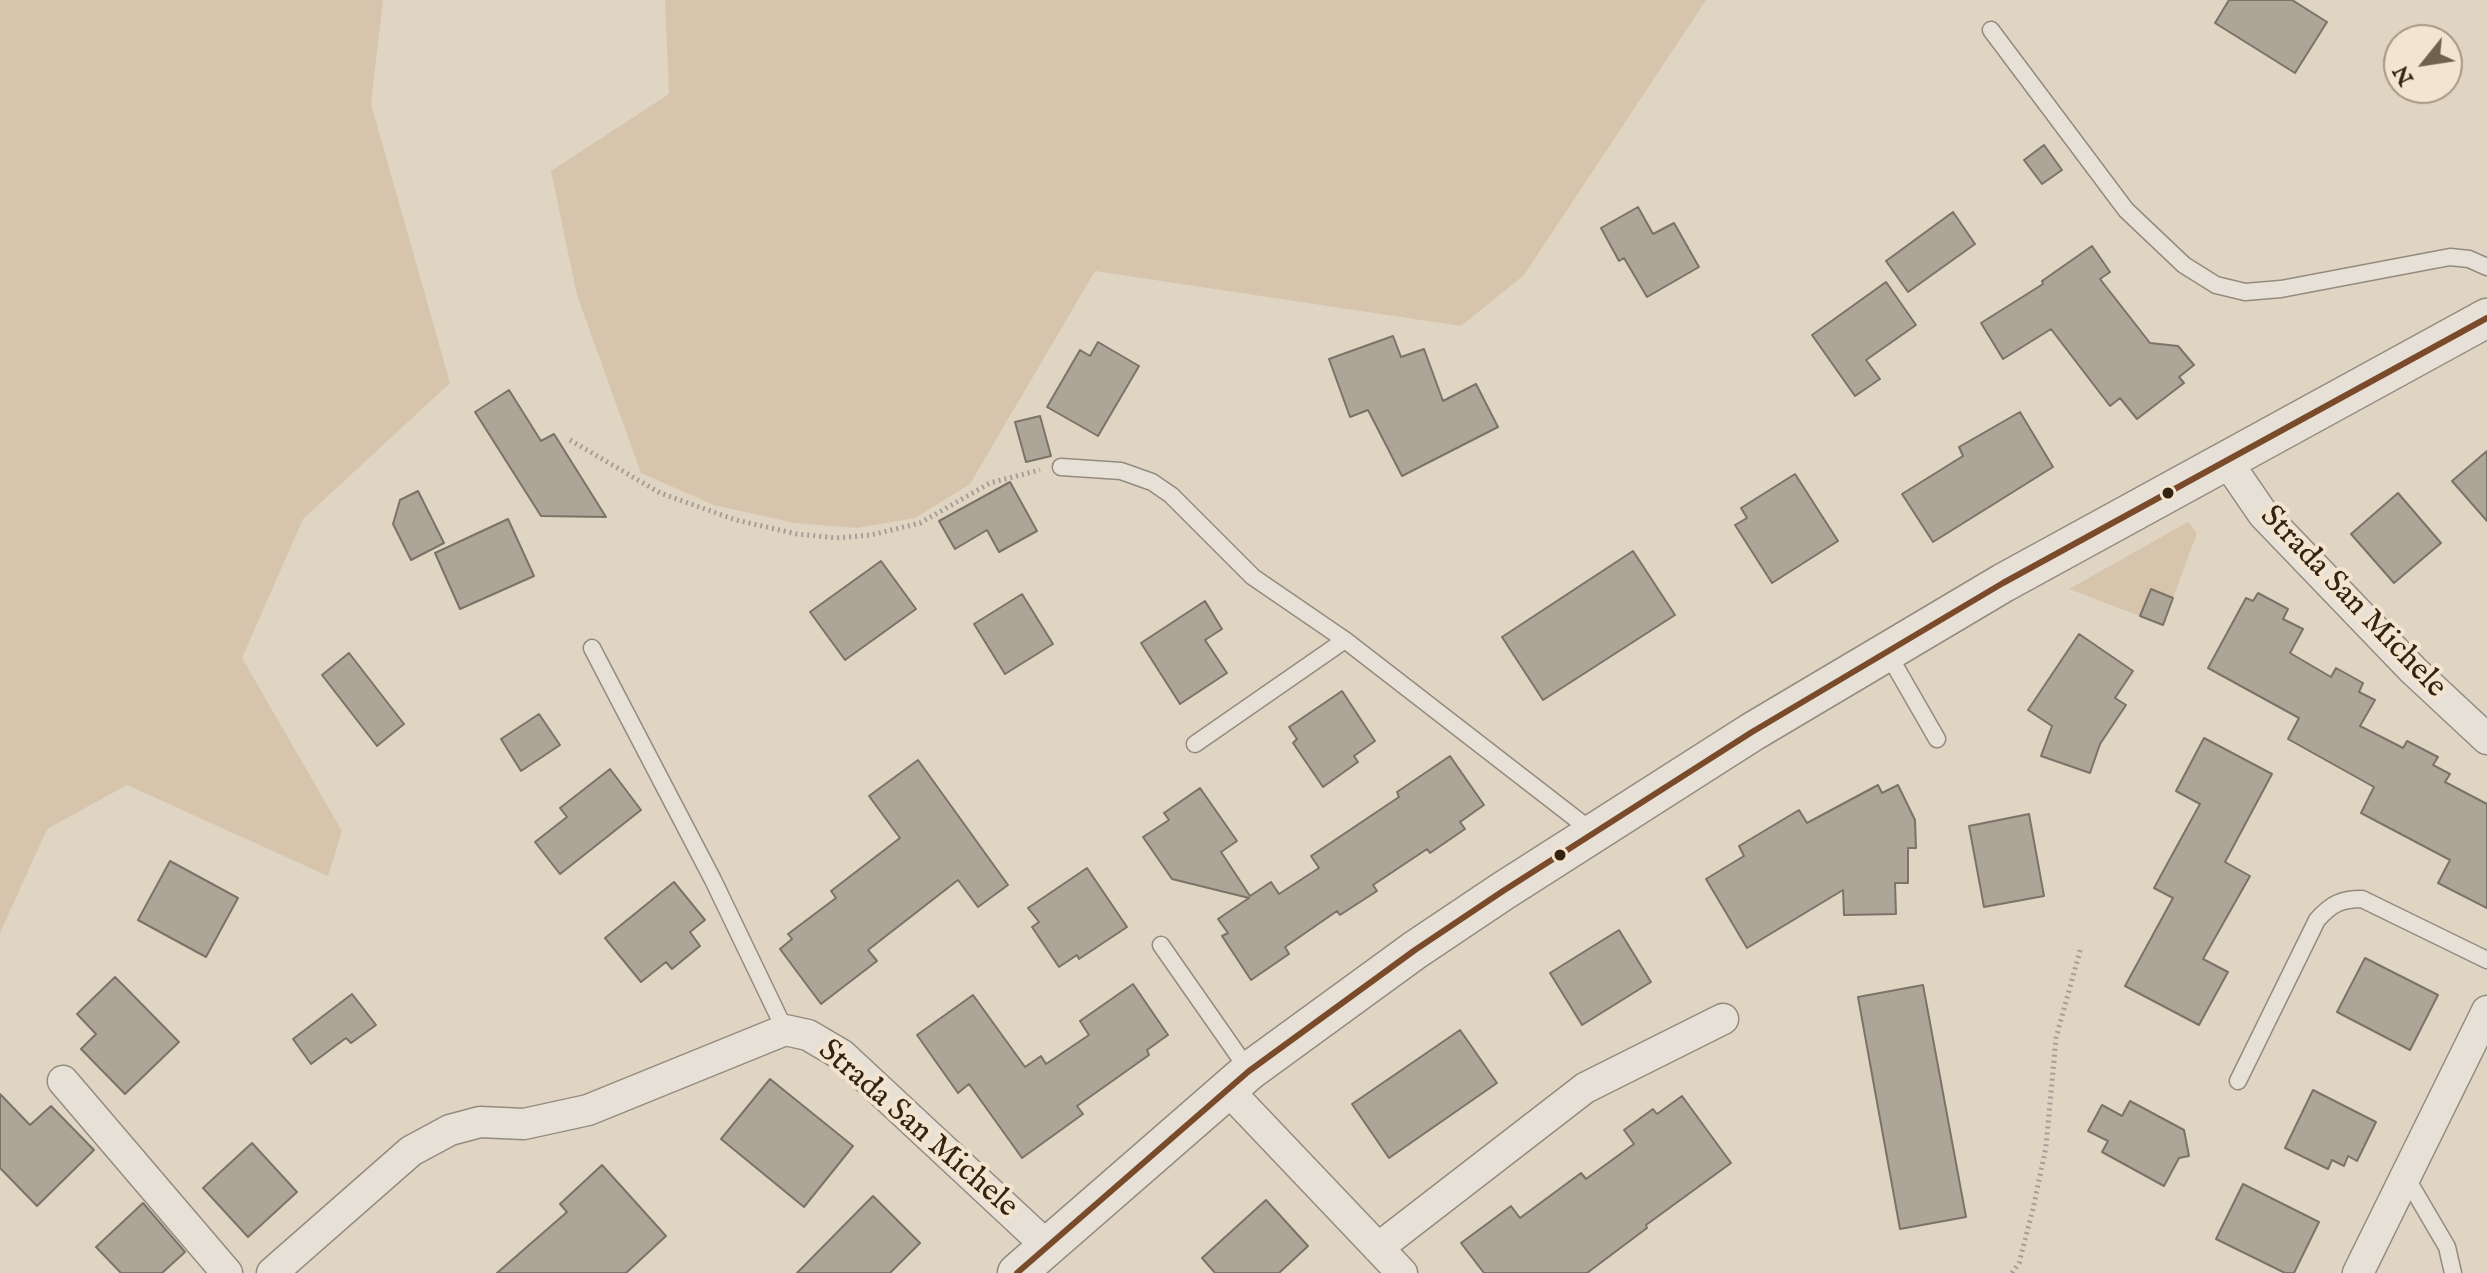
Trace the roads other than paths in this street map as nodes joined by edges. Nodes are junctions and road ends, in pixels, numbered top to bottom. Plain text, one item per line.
1 (1991, 30) dead end
2 (2487, 267) edge
3 (2487, 318) edge
4 (2226, 460) junction
5 (1061, 467) road end
6 (1345, 640) junction
7 (592, 648) dead end
8 (1887, 652) junction
9 (1937, 739) dead end
10 (2487, 739) edge
11 (1195, 744) dead end
12 (1594, 833) junction
13 (1161, 945) dead end
14 (2487, 960) edge
15 (2487, 1011) edge
16 (1723, 1019) dead end
17 (785, 1030) junction
18 (1238, 1080) junction
19 (63, 1081) dead end
20 (2238, 1081) dead end
21 (2406, 1177) junction
22 (1047, 1246) junction
23 (1378, 1248) junction
24 (227, 1273) edge
25 (272, 1273) edge
26 (1017, 1273) edge
27 (1402, 1273) edge
28 (2358, 1273) edge
29 (2453, 1273) edge

1 - 2 lane
3 - 4 street, Strada San Michele
4 - 8 street, Strada San Michele
4 - 10 street, Strada San Michele
5 - 6 lane
6 - 11 lane
6 - 12 lane
7 - 17 lane
8 - 9 lane
8 - 12 street, Strada San Michele
12 - 18 street, Strada San Michele
13 - 18 lane
14 - 20 lane
15 - 21 street
16 - 23 street
17 - 22 street, Strada San Michele
17 - 25 street, Strada San Michele
18 - 22 street, Strada San Michele
18 - 23 street
19 - 24 street
21 - 28 street
21 - 29 lane
22 - 26 street, Strada San Michele
23 - 27 street

